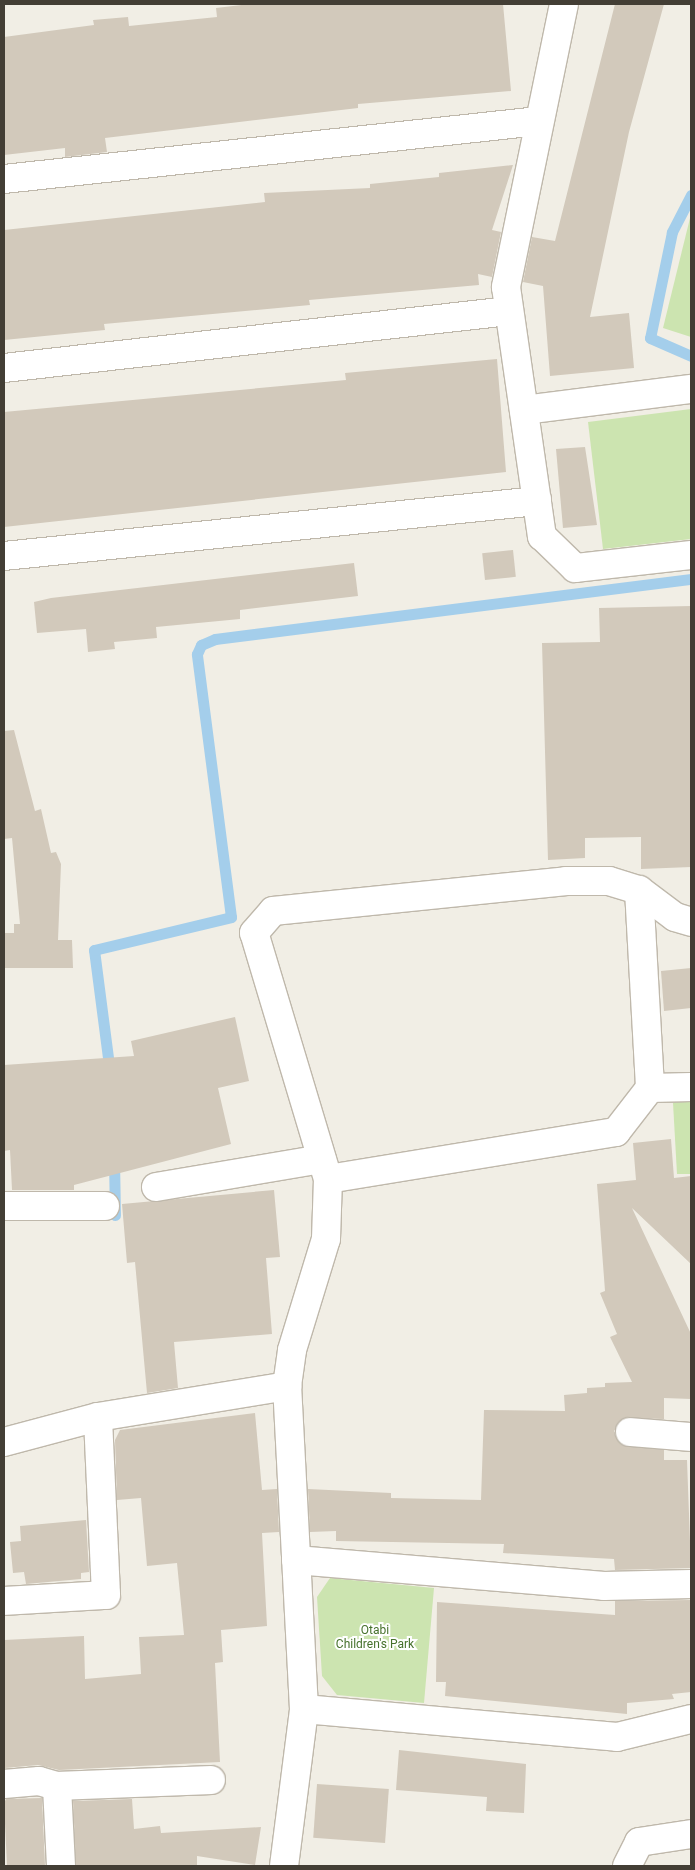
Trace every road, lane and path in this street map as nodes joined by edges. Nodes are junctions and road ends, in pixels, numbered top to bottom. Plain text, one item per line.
1 (564, 4) edge
2 (538, 121) junction
3 (4, 179) edge
4 (509, 310) junction
5 (4, 368) edge
6 (691, 389) edge
7 (524, 410) junction
8 (537, 501) junction
9 (691, 555) edge
10 (4, 556) edge
11 (639, 890) junction
12 (691, 922) edge
13 (691, 1087) edge
14 (650, 1088) junction
15 (325, 1169) junction
16 (156, 1187) dead end
17 (4, 1206) edge
18 (105, 1206) dead end
19 (287, 1386) junction
20 (98, 1417) junction
21 (630, 1432) dead end
22 (691, 1437) edge
23 (4, 1442) edge
24 (296, 1560) junction
25 (691, 1584) edge
26 (4, 1601) edge
27 (304, 1709) junction
28 (691, 1719) edge
29 (211, 1780) dead end
30 (4, 1784) edge
31 (57, 1786) junction
32 (691, 1834) edge
33 (61, 1866) edge
34 (284, 1866) edge
35 (627, 1866) edge

1 - 2 street
2 - 3 street
2 - 4 street
4 - 5 street
4 - 7 street
6 - 7 street
7 - 8 street
8 - 9 street
8 - 10 street
11 - 12 street
11 - 14 street
11 - 15 street
13 - 14 street
14 - 15 street
15 - 16 street
15 - 19 street
17 - 18 street
19 - 20 street
19 - 24 street
20 - 23 street
20 - 26 street
21 - 22 street
24 - 25 street
24 - 27 street
27 - 28 street
27 - 34 street
29 - 31 street
30 - 31 street
31 - 33 street
32 - 35 street

